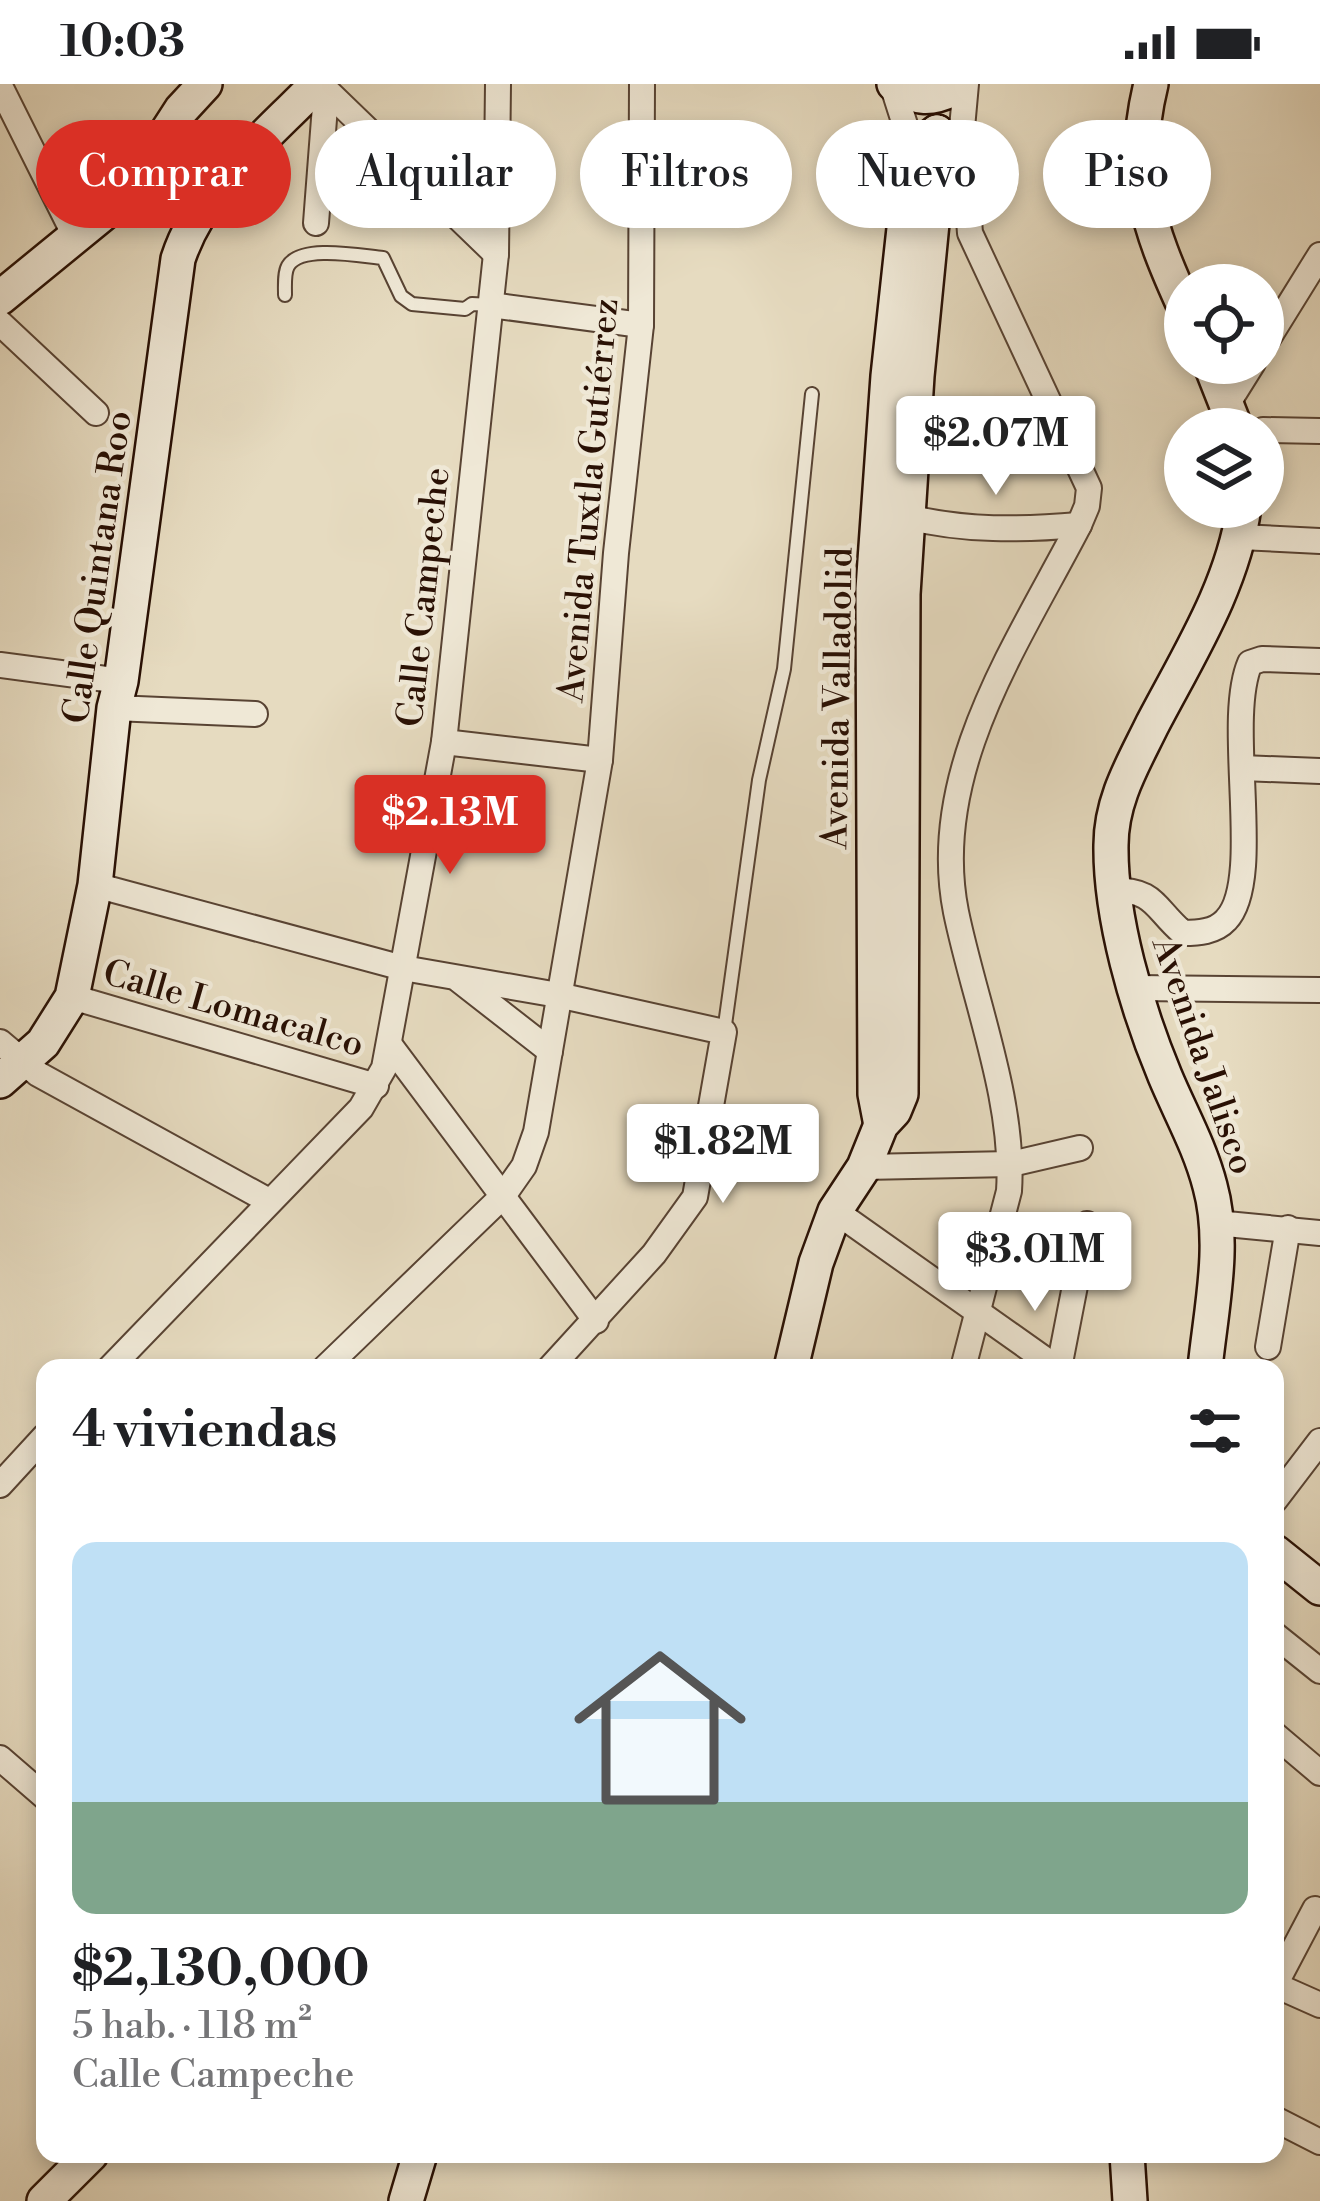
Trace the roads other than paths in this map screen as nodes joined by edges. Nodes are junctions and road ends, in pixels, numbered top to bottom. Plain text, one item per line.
1 (206, 84) edge
2 (497, 84) edge
3 (642, 84) edge
4 (893, 84) edge
5 (1151, 84) edge
6 (960, 85) edge
7 (0, 86) edge
8 (321, 87) edge
9 (320, 120) edge
10 (913, 120) edge
11 (939, 120) edge
12 (912, 228) edge
13 (933, 228) edge
14 (76, 238) junction
15 (496, 254) junction
16 (1320, 255) edge
17 (1166, 264) edge
18 (285, 295) dead end
19 (2, 299) edge
20 (490, 305) junction
21 (1284, 313) edge
22 (641, 325) junction
23 (812, 394) dead end
24 (96, 413) dead end
25 (1284, 430) edge
26 (1320, 431) edge
27 (908, 517) junction
28 (1078, 525) junction
29 (1240, 528) edge
30 (1267, 528) edge
31 (1320, 541) edge
32 (1320, 661) edge
33 (0, 664) edge
34 (118, 695) junction
35 (255, 714) dead end
36 (444, 742) junction
37 (600, 760) junction
38 (1241, 768) junction
39 (1320, 771) edge
40 (94, 885) junction
41 (1112, 890) junction
42 (403, 968) junction
43 (457, 978) junction
44 (1137, 988) junction
45 (1320, 990) edge
46 (558, 995) junction
47 (72, 997) junction
48 (724, 1032) junction
49 (388, 1044) junction
50 (550, 1051) junction
51 (8, 1061) edge
52 (376, 1085) junction
53 (881, 1125) junction
54 (1080, 1148) dead end
55 (1011, 1164) junction
56 (864, 1167) junction
57 (503, 1196) junction
58 (269, 1201) junction
59 (835, 1211) junction
60 (1216, 1223) junction
61 (1087, 1224) dead end
62 (1288, 1228) junction
63 (1320, 1233) edge
64 (977, 1309) junction
65 (596, 1321) junction
66 (1268, 1347) dead end
67 (119, 1359) edge
68 (335, 1359) edge
69 (559, 1359) edge
70 (793, 1359) edge
71 (965, 1359) edge
72 (1046, 1359) edge
73 (1060, 1359) edge
74 (1206, 1359) edge
75 (1320, 1441) edge
76 (36, 1446) edge
77 (0, 1485) edge
78 (1284, 1488) edge
79 (1284, 1559) edge
80 (1320, 1588) edge
81 (1284, 1642) edge
82 (1311, 1664) edge
83 (1284, 1741) edge
84 (0, 1758) edge
85 (1317, 1763) edge
86 (36, 1789) edge
87 (1316, 1909) dead end
88 (1284, 1968) edge
89 (1284, 1989) edge
90 (1320, 2005) edge
91 (1284, 2124) edge
92 (1320, 2142) edge
93 (82, 2163) edge
94 (418, 2163) edge
95 (1128, 2163) edge
96 (1130, 2197) edge
97 (44, 2201) edge
98 (406, 2201) edge

1 - 14 street
2 - 15 street, Calle Campeche
3 - 22 street, Avenida Tuxtla Gutiérrez
4 - 6 street
4 - 10 street
5 - 17 street
6 - 11 street
6 - 28 street
7 - 14 street
8 - 9 street
8 - 15 street
8 - 34 street, Calle Quintana Roo
12 - 53 street, Avenida Valladolid
13 - 27 street, Avenida Valladolid
14 - 19 street
15 - 20 street, Calle Campeche
16 - 21 street
18 - 20 lane
19 - 24 street
20 - 22 street
20 - 36 street, Calle Campeche
22 - 37 street, Avenida Tuxtla Gutiérrez
23 - 48 lane
25 - 26 street
27 - 28 street
27 - 53 street, Avenida Valladolid
28 - 55 street
29 - 41 street, Avenida Jalisco
30 - 31 street
32 - 38 street
33 - 34 street
34 - 35 street
34 - 40 street, Calle Quintana Roo
36 - 37 street
36 - 42 street, Calle Campeche
37 - 46 street, Avenida Tuxtla Gutiérrez
38 - 39 street
38 - 41 street
40 - 42 street
40 - 47 street, Calle Quintana Roo
41 - 44 street, Avenida Jalisco
42 - 43 street
42 - 49 street, Calle Campeche
43 - 46 street
43 - 50 street
44 - 45 street
44 - 60 street, Avenida Jalisco
46 - 48 street
46 - 50 street, Avenida Tuxtla Gutiérrez
47 - 51 street, Calle Quintana Roo
47 - 52 street, Calle Lomacalco
48 - 65 street
49 - 52 street, Calle Campeche
49 - 57 street
50 - 57 street, Avenida Tuxtla Gutiérrez
51 - 58 street
52 - 58 street, Calle Campeche
53 - 56 street, Avenida Valladolid
54 - 55 street
55 - 56 street
55 - 64 street
56 - 59 street, Avenida Valladolid
57 - 65 street
57 - 68 street, Avenida Tuxtla Gutiérrez
58 - 67 street, Calle Campeche
59 - 64 street
59 - 70 street, Avenida Valladolid
60 - 62 street
60 - 74 street, Avenida Jalisco
61 - 73 street
62 - 63 street
62 - 66 street
64 - 71 street
64 - 72 street
65 - 69 street
75 - 78 street
76 - 77 street
79 - 80 street
81 - 82 street
83 - 85 street
84 - 86 street
87 - 88 street
89 - 90 street
91 - 92 street
93 - 97 street
94 - 98 street
95 - 96 street

